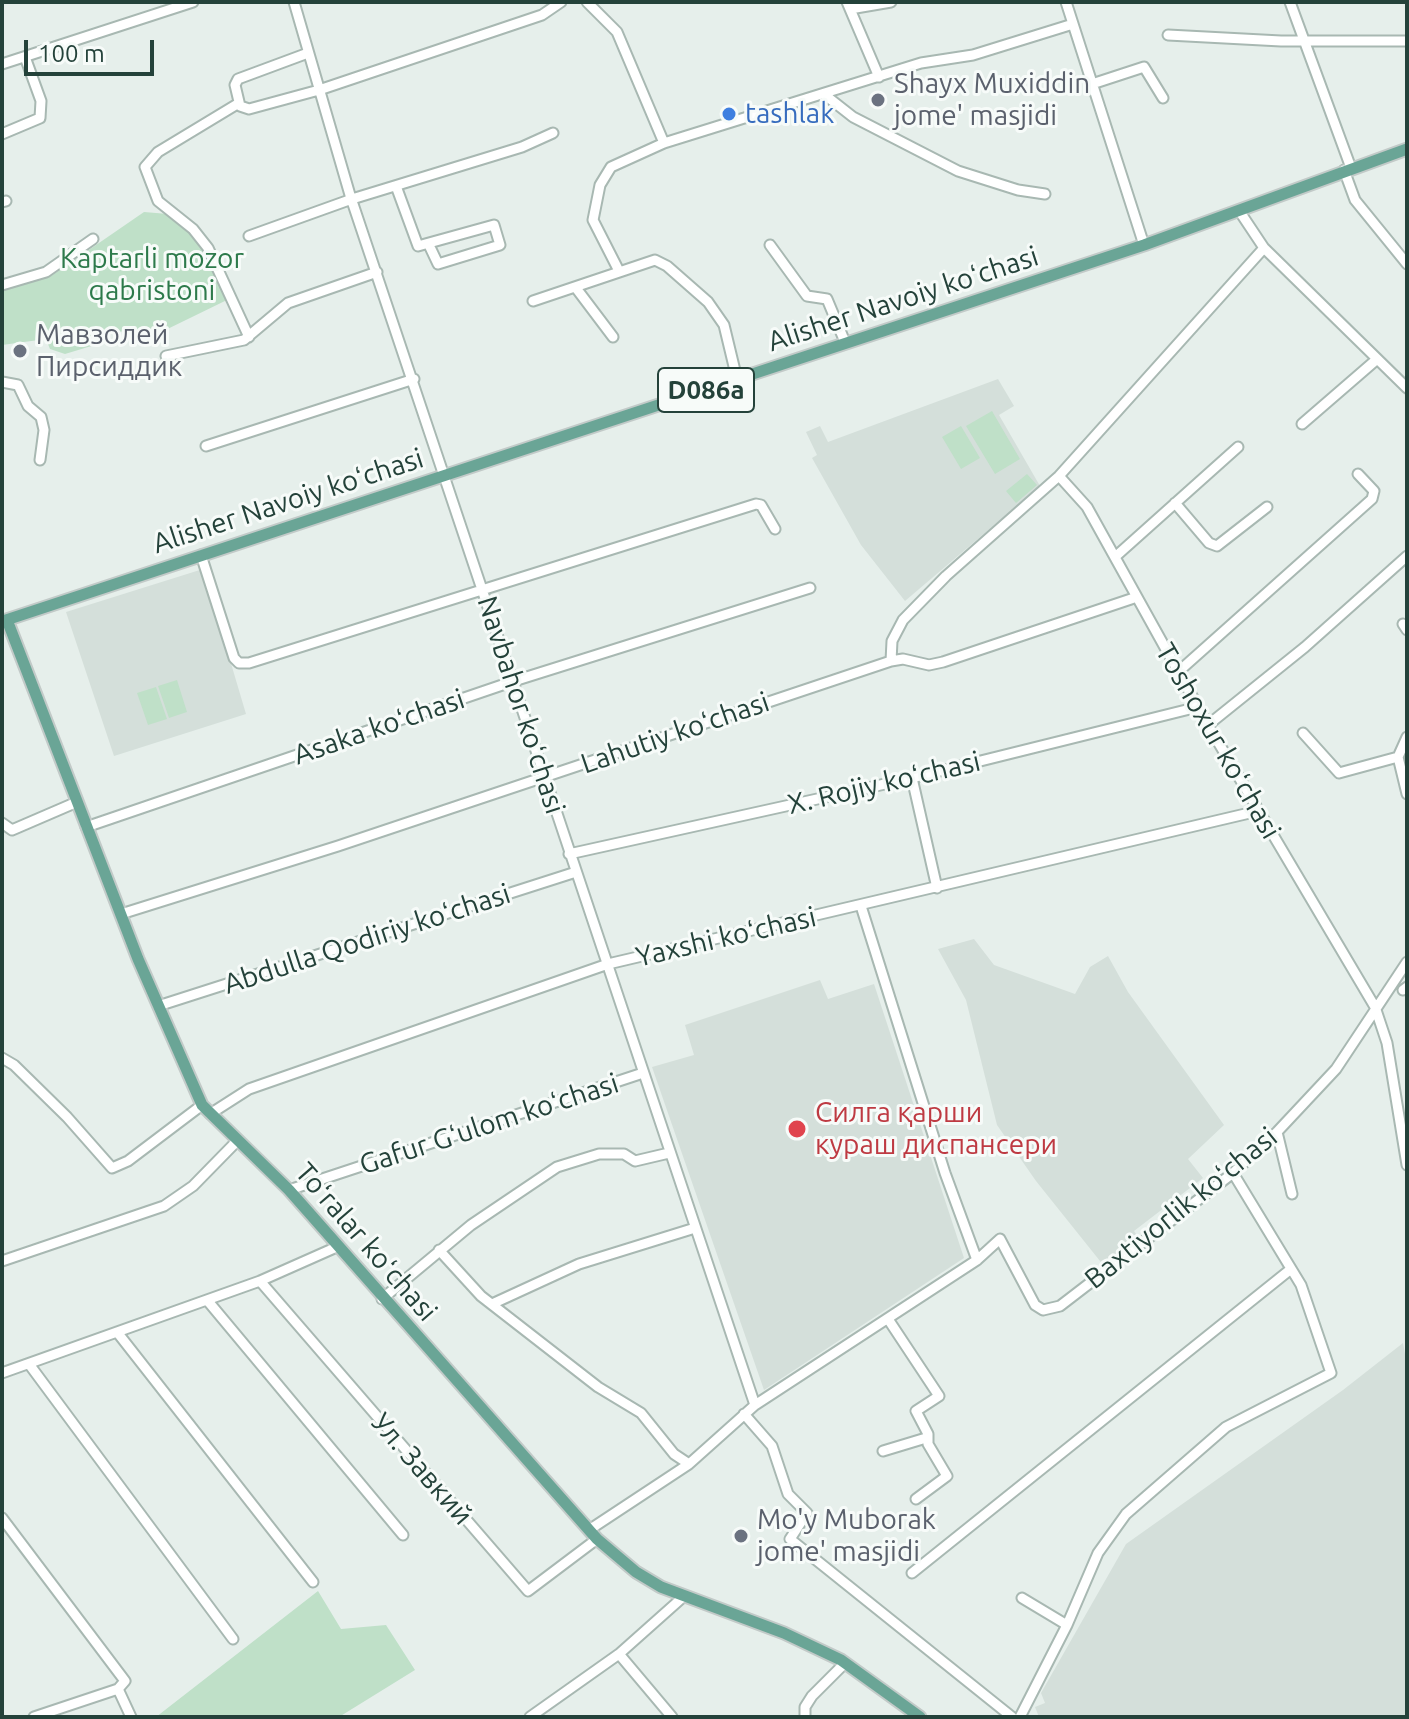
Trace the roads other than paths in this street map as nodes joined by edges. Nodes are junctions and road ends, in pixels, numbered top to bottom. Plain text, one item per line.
1 (193, 2) edge
2 (294, 2) edge
3 (561, 2) edge
4 (587, 2) edge
5 (891, 2) edge
6 (1066, 2) edge
7 (1290, 2) edge
8 (848, 6) edge
9 (1073, 24) junction
10 (1168, 35) dead end
11 (1305, 40) junction
12 (1407, 41) edge
13 (308, 53) junction
14 (25, 57) junction
15 (2, 64) edge
16 (879, 77) junction
17 (1092, 84) junction
18 (319, 90) junction
19 (825, 95) junction
20 (1163, 98) dead end
21 (239, 103) junction
22 (553, 133) dead end
23 (2, 134) edge
24 (664, 143) junction
25 (1407, 149) edge
26 (1347, 169) junction
27 (396, 186) junction
28 (1045, 194) dead end
29 (352, 199) junction
30 (1240, 212) junction
31 (249, 236) dead end
32 (93, 239) dead end
33 (429, 245) junction
34 (770, 245) dead end
35 (1144, 245) junction
36 (1264, 248) junction
37 (1407, 264) edge
38 (619, 271) junction
39 (377, 272) junction
40 (2, 285) edge
41 (576, 288) junction
42 (533, 301) dead end
43 (249, 337) junction
44 (613, 337) dead end
45 (845, 342) junction
46 (166, 356) dead end
47 (1376, 360) junction
48 (414, 379) junction
49 (737, 379) junction
50 (2, 382) edge
51 (1407, 388) edge
52 (1302, 424) dead end
53 (206, 446) dead end
54 (1238, 447) dead end
55 (40, 460) dead end
56 (1358, 474) dead end
57 (445, 476) junction
58 (1059, 476) junction
59 (1175, 503) junction
60 (1267, 507) dead end
61 (775, 529) dead end
62 (201, 555) junction
63 (1407, 556) edge
64 (1115, 557) junction
65 (810, 588) dead end
66 (483, 589) junction
67 (1137, 597) junction
68 (4, 617) edge
69 (891, 661) junction
70 (1178, 672) junction
71 (514, 681) junction
72 (1198, 707) junction
73 (1208, 725) junction
74 (1303, 733) dead end
75 (1407, 737) edge
76 (1398, 757) junction
77 (544, 777) junction
78 (912, 778) junction
79 (1407, 794) edge
80 (77, 802) junction
81 (1258, 811) junction
82 (2, 823) edge
83 (86, 827) junction
84 (569, 854) junction
85 (576, 872) junction
86 (937, 888) junction
87 (861, 906) junction
88 (121, 914) junction
89 (1407, 962) edge
90 (608, 964) junction
91 (158, 1006) junction
92 (1375, 1007) junction
93 (2, 1058) edge
94 (643, 1073) junction
95 (206, 1109) junction
96 (1403, 1113) edge
97 (1277, 1132) junction
98 (238, 1140) junction
99 (669, 1153) junction
100 (1407, 1165) edge
101 (1233, 1173) junction
102 (289, 1190) junction
103 (1292, 1194) dead end
104 (695, 1228) junction
105 (339, 1246) junction
106 (439, 1250) junction
107 (977, 1260) junction
108 (2, 1261) edge
109 (1291, 1269) junction
110 (260, 1281) junction
111 (382, 1299) junction
112 (207, 1300) junction
113 (492, 1304) junction
114 (888, 1319) junction
115 (117, 1332) junction
116 (29, 1364) junction
117 (2, 1373) edge
118 (755, 1405) junction
119 (744, 1414) junction
120 (926, 1438) junction
121 (883, 1451) dead end
122 (689, 1464) junction
123 (916, 1499) dead end
124 (2, 1518) edge
125 (403, 1535) dead end
126 (593, 1535) junction
127 (912, 1573) dead end
128 (313, 1582) dead end
129 (683, 1597) junction
130 (1022, 1598) dead end
131 (1067, 1625) junction
132 (233, 1639) dead end
133 (619, 1654) junction
134 (845, 1663) junction
135 (118, 1689) junction
136 (34, 1717) edge
137 (131, 1717) edge
138 (530, 1717) edge
139 (672, 1717) edge
140 (805, 1717) edge
141 (920, 1717) edge
142 (1012, 1717) edge
143 (1020, 1717) edge

1 - 14 street
2 - 13 street, Navbahor koʻchasi
3 - 18 street
4 - 24 street
5 - 8 street
6 - 9 street
7 - 11 street
8 - 16 street
9 - 16 street
9 - 17 street
10 - 11 street
11 - 12 street
11 - 26 street
13 - 18 street, Navbahor koʻchasi
13 - 21 street
14 - 15 street
14 - 23 street
16 - 19 street
17 - 20 street
17 - 35 street
18 - 21 street
18 - 29 street, Navbahor koʻchasi
19 - 24 street
19 - 28 street
21 - 43 street
22 - 27 street
24 - 38 street
25 - 26 main road, Alisher Navoiy koʻchasi / D086a
26 - 30 main road, Alisher Navoiy koʻchasi / D086a
26 - 37 street
27 - 29 street
27 - 33 street
29 - 31 street
29 - 39 street, Navbahor koʻchasi
30 - 35 main road, Alisher Navoiy koʻchasi / D086a
30 - 36 street
32 - 40 street
33 - 33 street
34 - 45 street
35 - 45 main road, Alisher Navoiy koʻchasi / D086a
36 - 47 street
36 - 58 street
38 - 41 street
38 - 49 street
39 - 43 street
39 - 48 street, Navbahor koʻchasi
41 - 42 street
41 - 44 street
43 - 46 street
45 - 49 main road, Alisher Navoiy koʻchasi / D086a
47 - 51 street
47 - 52 street
48 - 53 street
48 - 57 street, Navbahor koʻchasi
49 - 57 main road, Alisher Navoiy koʻchasi / D086a
50 - 55 street
54 - 59 street
56 - 70 street
57 - 62 main road, Alisher Navoiy koʻchasi / D086a
57 - 66 street, Navbahor koʻchasi
58 - 64 street, Toshoxur koʻchasi
58 - 69 street
59 - 60 street
59 - 64 street
61 - 66 street
62 - 66 street
62 - 68 main road, Alisher Navoiy koʻchasi / D086a
63 - 73 street
64 - 67 street, Toshoxur koʻchasi
65 - 71 street, Asaka koʻchasi
66 - 71 street, Navbahor koʻchasi
67 - 69 street, Lahutiy koʻchasi
67 - 70 street, Toshoxur koʻchasi
68 - 80 main road, Toʻralar koʻchasi
69 - 77 street, Lahutiy koʻchasi
70 - 72 street, Toshoxur koʻchasi
71 - 77 street, Navbahor koʻchasi
71 - 83 street, Asaka koʻchasi
72 - 73 street, Toshoxur koʻchasi
72 - 78 street, X. Rojiy koʻchasi
73 - 81 street, Toshoxur koʻchasi
74 - 76 street
75 - 76 street
76 - 79 street
77 - 84 street, Navbahor koʻchasi
77 - 88 street, Lahutiy koʻchasi
78 - 84 street, X. Rojiy koʻchasi
78 - 86 street
80 - 82 street
80 - 83 main road, Toʻralar koʻchasi
81 - 86 street, Yaxshi koʻchasi
81 - 92 street, Toshoxur koʻchasi
83 - 88 main road, Toʻralar koʻchasi
84 - 85 street, Navbahor koʻchasi
85 - 90 street, Navbahor koʻchasi
85 - 91 street, Abdulla Qodiriy koʻchasi
86 - 87 street, Yaxshi koʻchasi
87 - 90 street, Yaxshi koʻchasi
87 - 107 street
88 - 91 main road, Toʻralar koʻchasi
89 - 92 street, Baxtiyorlik koʻchasi
90 - 94 street, Navbahor koʻchasi
90 - 95 street, Yaxshi koʻchasi
91 - 95 main road, Toʻralar koʻchasi
92 - 96 street, Toshoxur koʻchasi
92 - 97 street, Baxtiyorlik koʻchasi
93 - 95 street, Yaxshi koʻchasi
94 - 99 street, Navbahor koʻchasi
94 - 102 street, Gafur Gʻulom koʻchasi
95 - 98 main road, Toʻralar koʻchasi
96 - 100 street, Toshoxur koʻchasi
97 - 101 street, Baxtiyorlik koʻchasi
97 - 103 street
98 - 102 main road, Toʻralar koʻchasi
98 - 108 street
99 - 104 street, Navbahor koʻchasi
99 - 106 street
101 - 107 street, Baxtiyorlik koʻchasi
101 - 109 street
102 - 105 main road, Toʻralar koʻchasi
104 - 113 street
104 - 118 street, Navbahor koʻchasi
105 - 110 street
105 - 111 main road, Toʻralar koʻchasi
106 - 111 street
106 - 113 street
107 - 114 street, Baxtiyorlik koʻchasi
109 - 127 street
109 - 131 street
110 - 112 street
110 - 126 street, Ул. Завкий
111 - 126 main road, Toʻralar koʻchasi
112 - 115 street
112 - 125 street
113 - 122 street
114 - 118 street, Baxtiyorlik koʻchasi
114 - 120 street
115 - 116 street
115 - 128 street
116 - 117 street
116 - 132 street
118 - 119 street, Baxtiyorlik koʻchasi
119 - 122 street, Baxtiyorlik koʻchasi
119 - 142 street
120 - 121 street
120 - 123 street
122 - 126 street, Baxtiyorlik koʻchasi
124 - 135 street
126 - 129 main road, Toʻralar koʻchasi
129 - 133 street
129 - 134 main road, Toʻralar koʻchasi
130 - 131 street
131 - 143 street
133 - 138 street
133 - 139 street
134 - 140 street
134 - 141 main road, Toʻralar koʻchasi
135 - 136 street
135 - 137 street

